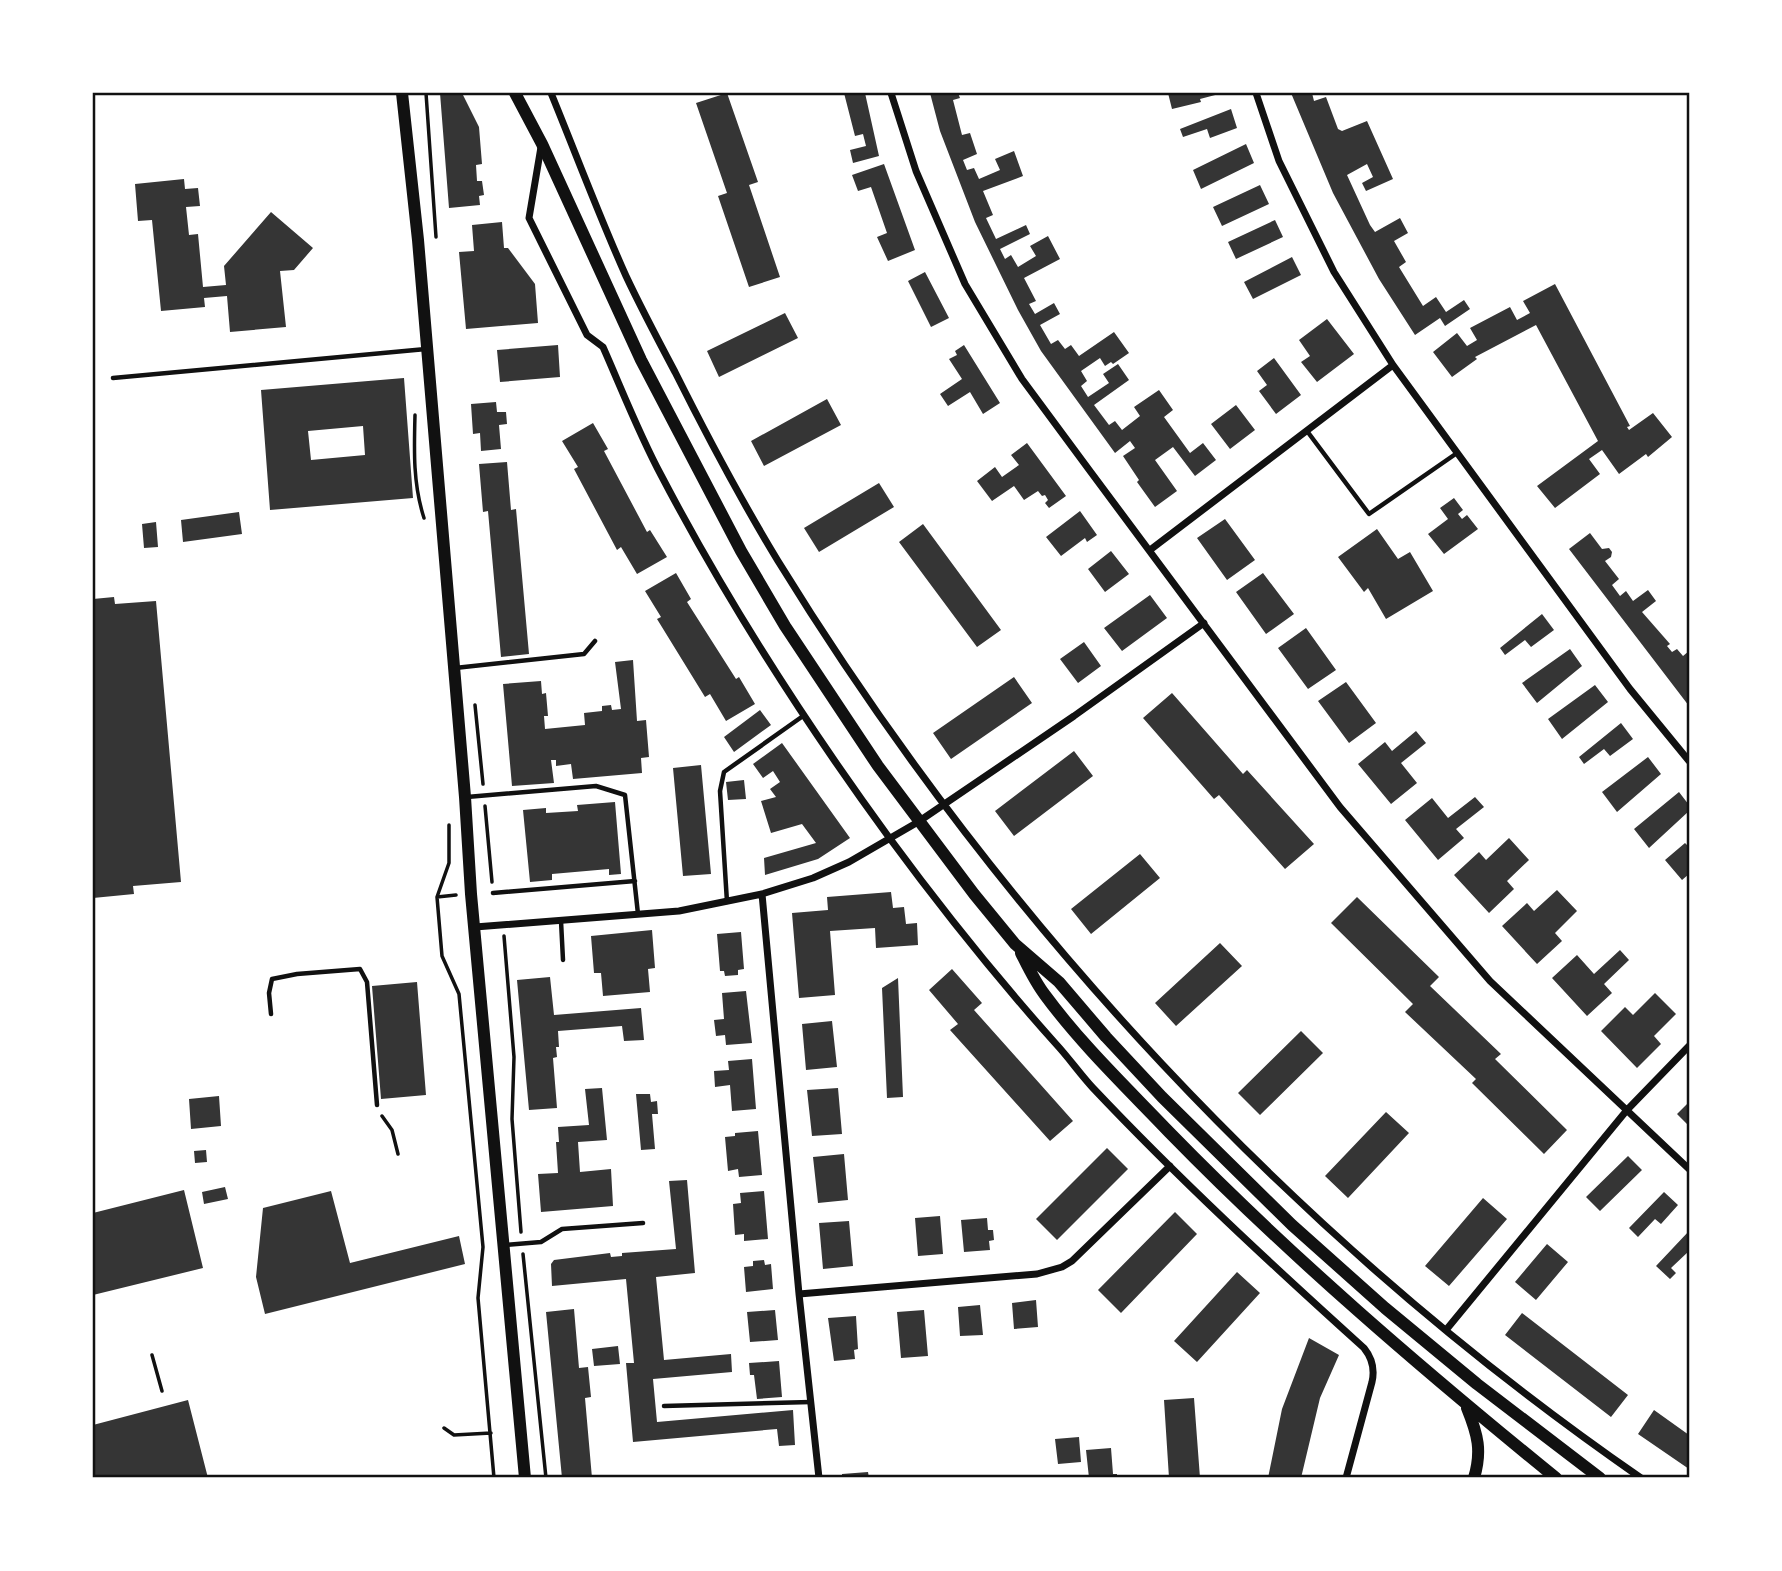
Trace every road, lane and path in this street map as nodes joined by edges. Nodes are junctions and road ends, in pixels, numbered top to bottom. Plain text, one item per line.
1 (402, 93) edge
2 (515, 93) edge
3 (525, 93) edge
4 (551, 93) edge
5 (891, 93) edge
6 (1255, 93) edge
7 (542, 144) junction
8 (427, 349) junction
9 (1393, 365) junction
10 (113, 378) dead end
11 (415, 408) dead end
12 (1307, 431) junction
13 (1457, 453) junction
14 (424, 519) dead end
15 (1150, 550) junction
16 (1204, 623) junction
17 (595, 641) dead end
18 (454, 668) junction
19 (804, 715) junction
20 (1689, 761) edge
21 (465, 797) junction
22 (945, 804) junction
23 (918, 822) junction
24 (449, 823) dead end
25 (891, 839) junction
26 (635, 881) junction
27 (493, 893) dead end
28 (762, 894) junction
29 (727, 902) junction
30 (638, 914) junction
31 (561, 920) junction
32 (475, 928) junction
33 (1015, 944) junction
34 (563, 960) dead end
35 (271, 1014) dead end
36 (1689, 1046) edge
37 (377, 1105) joint
38 (1627, 1110) junction
39 (398, 1154) dead end
40 (1170, 1166) junction
41 (1689, 1169) edge
42 (643, 1223) dead end
43 (504, 1245) junction
44 (799, 1294) junction
45 (1446, 1330) junction
46 (152, 1355) dead end
47 (162, 1391) dead end
48 (811, 1402) junction
49 (1466, 1405) junction
50 (664, 1406) dead end
51 (444, 1428) dead end
52 (491, 1433) junction
53 (524, 1476) edge
54 (494, 1478) edge
55 (819, 1478) edge
56 (1346, 1478) edge
57 (1474, 1478) edge
58 (1556, 1478) edge
59 (1600, 1478) edge
60 (1641, 1478) edge

1 - 8 main road
2 - 7 main road
3 - 7 main road
4 - 22 street
5 - 15 street
6 - 9 street
7 - 19 street
7 - 23 main road
8 - 10 lane
8 - 18 main road
9 - 12 street
9 - 13 street
11 - 14 path
12 - 13 lane
12 - 15 street
13 - 20 street
15 - 16 street
16 - 22 street
16 - 38 street
17 - 18 lane
18 - 21 main road
19 - 25 street
19 - 29 lane
21 - 26 lane
21 - 32 main road
22 - 23 street
22 - 45 street
23 - 25 street
23 - 33 main road
24 - 52 path
25 - 28 street
25 - 40 street
26 - 27 lane
26 - 30 lane
28 - 29 street
28 - 44 street
29 - 30 street
30 - 31 street
31 - 32 street
31 - 34 lane
32 - 43 main road
33 - 49 main road
33 - 59 main road
35 - 37 lane
36 - 38 street
37 - 39 path
38 - 41 street
38 - 45 street
40 - 44 street
40 - 56 street
42 - 43 lane
43 - 53 main road
44 - 48 street
45 - 60 street
46 - 47 path
48 - 50 lane
48 - 55 street
49 - 57 main road
49 - 58 main road
51 - 52 path
52 - 54 path

